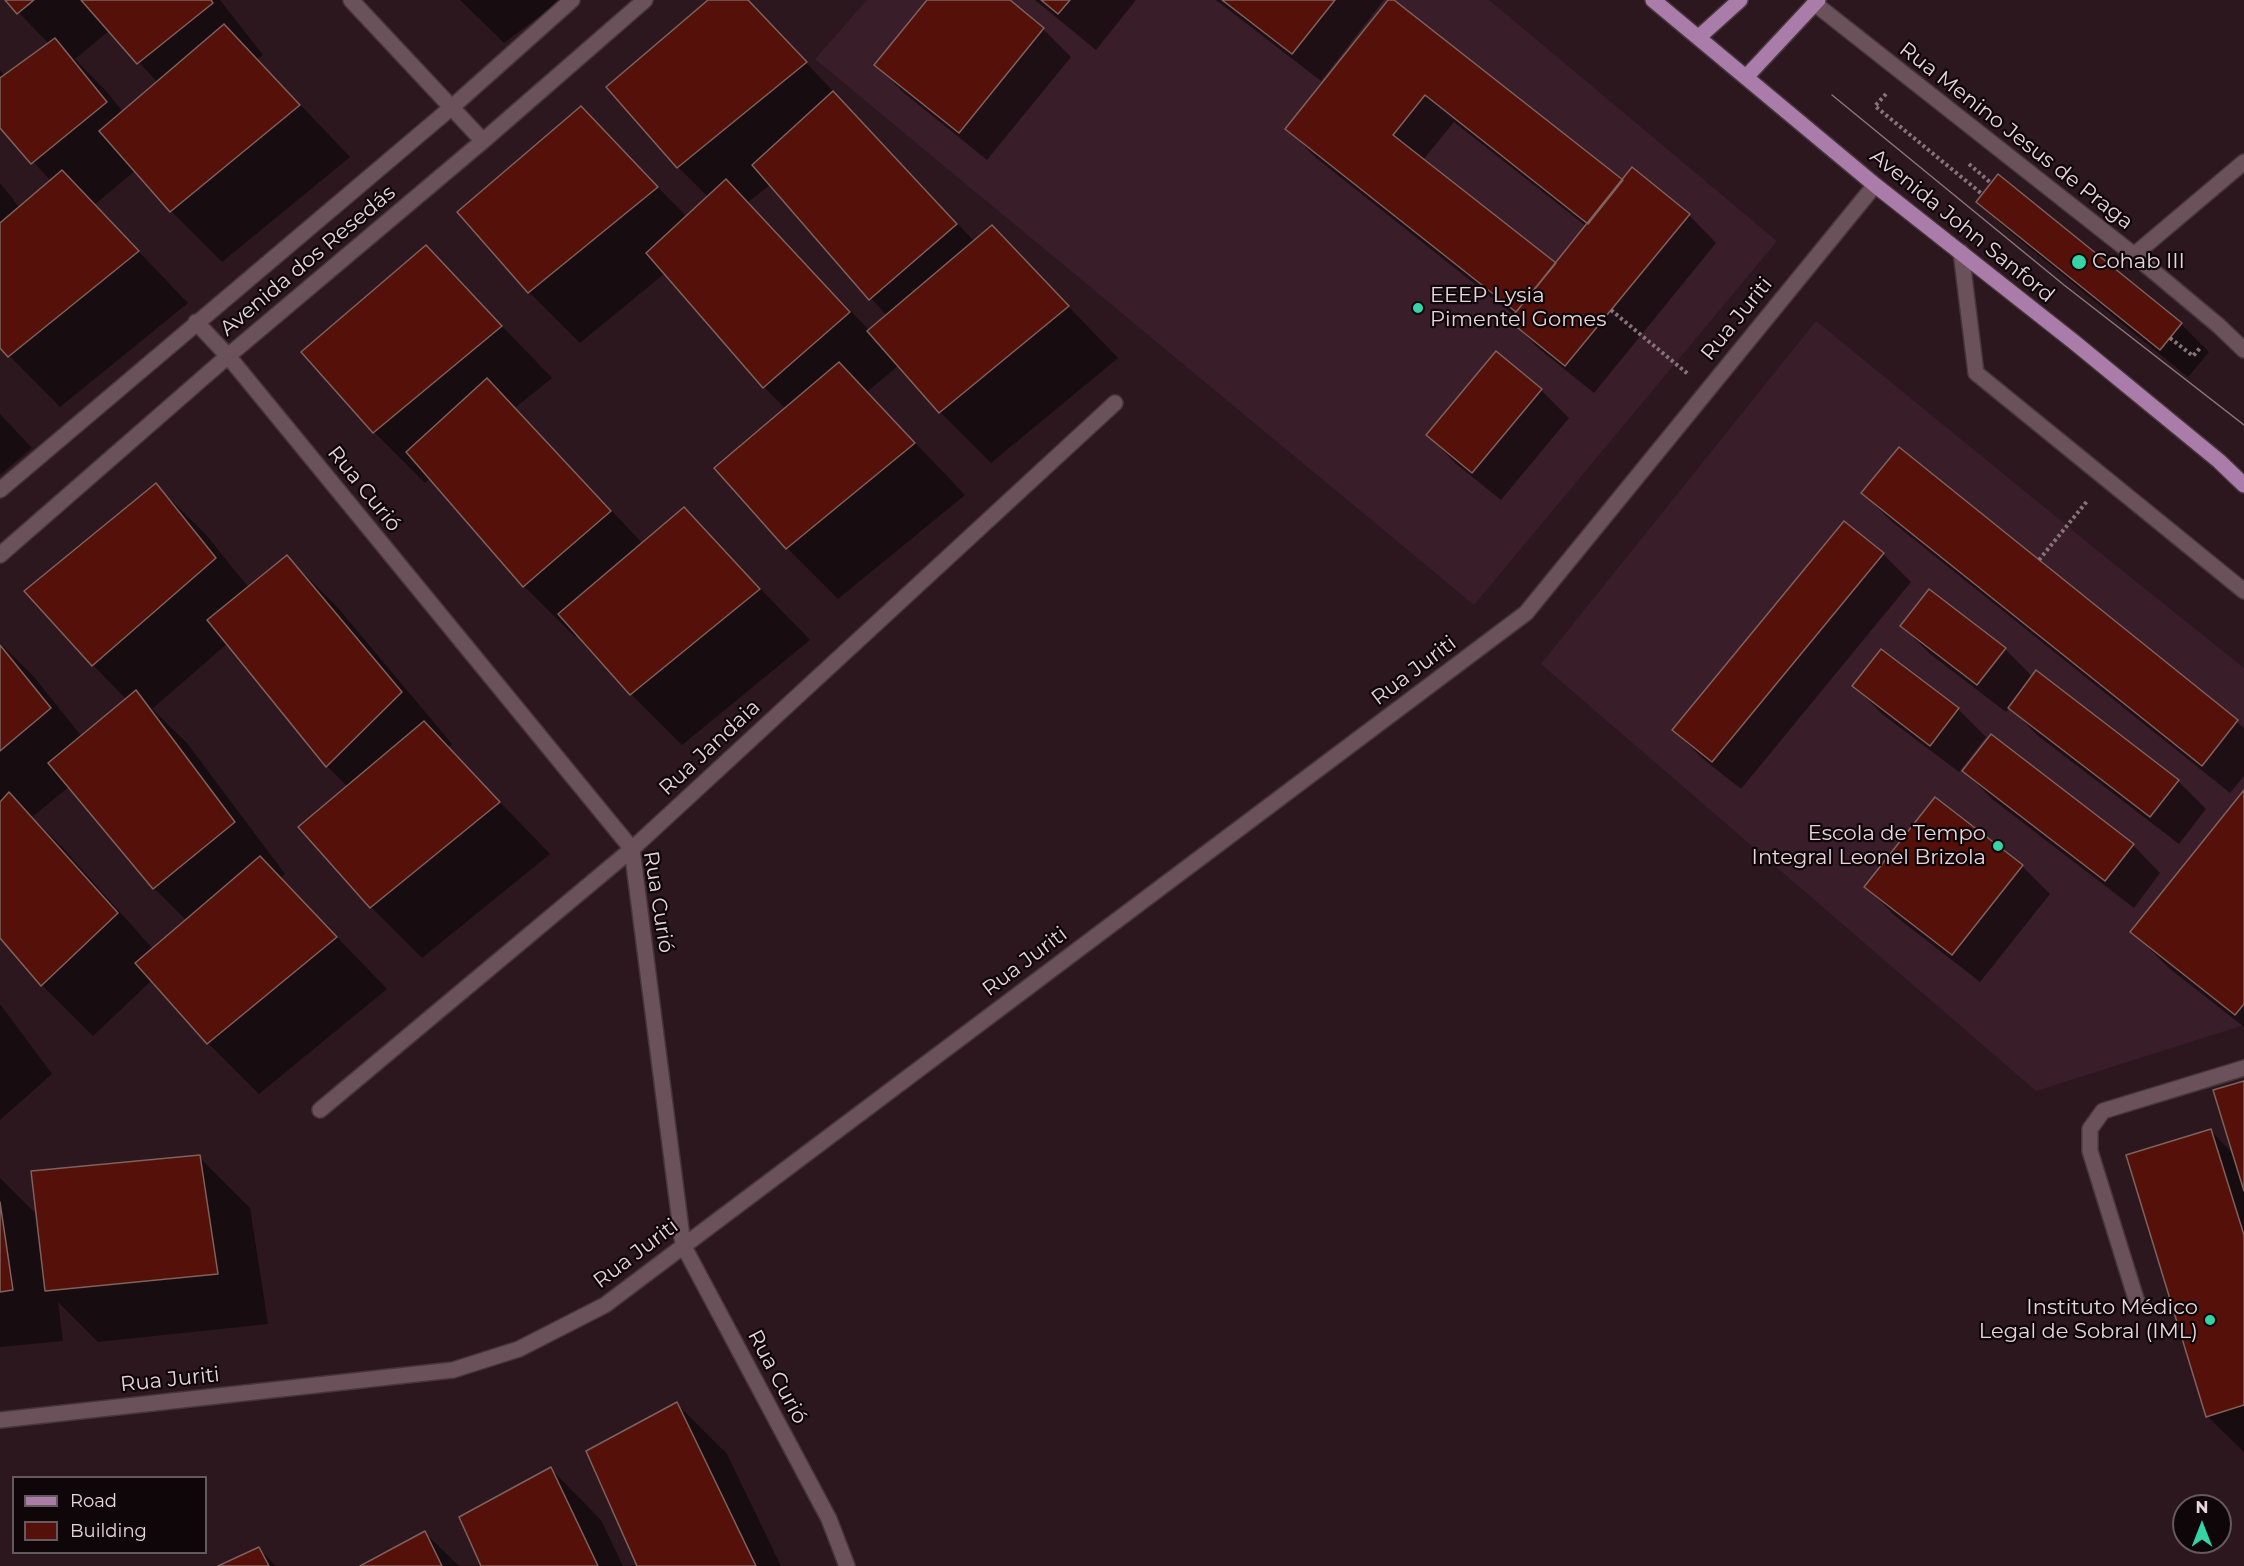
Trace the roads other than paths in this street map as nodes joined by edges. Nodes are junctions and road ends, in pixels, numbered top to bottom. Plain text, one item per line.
1 (351, 0) edge
2 (572, 0) edge
3 (645, 0) edge
4 (1653, 0) edge
5 (1740, 0) edge
6 (1816, 2) edge
7 (1699, 37) junction
8 (1747, 76) junction
9 (452, 107) junction
10 (483, 141) junction
11 (2244, 162) edge
12 (1875, 184) junction
13 (1961, 252) junction
14 (2134, 255) junction
15 (196, 322) junction
16 (2244, 350) edge
17 (228, 356) junction
18 (1115, 403) dead end
19 (2244, 485) edge
20 (0, 490) edge
21 (0, 555) edge
22 (2244, 591) edge
23 (632, 849) junction
24 (2244, 1068) edge
25 (320, 1110) dead end
26 (683, 1245) junction
27 (2137, 1302) dead end
28 (0, 1420) edge
29 (847, 1566) edge

1 - 9 street
2 - 9 street, Avenida dos Resedás
3 - 10 street, Avenida dos Resedás
4 - 7 main road, Avenida John Sanford
5 - 7 main road
6 - 8 main road
6 - 14 street, Rua Menino Jesus de Praga
7 - 8 main road, Avenida John Sanford
8 - 12 main road, Avenida John Sanford
9 - 10 street
9 - 15 street, Avenida dos Resedás
10 - 17 street, Avenida dos Resedás
11 - 14 street
12 - 13 main road, Avenida John Sanford
12 - 26 street, Rua Juriti
13 - 19 main road, Avenida John Sanford
13 - 22 street
14 - 16 street, Rua Menino Jesus de Praga
15 - 17 street, Rua Curió
15 - 20 street, Avenida dos Resedás
17 - 21 street, Avenida dos Resedás
17 - 23 street, Rua Curió
18 - 23 street, Rua Jandaia
23 - 25 street, Rua Jandaia
23 - 26 street, Rua Curió
24 - 27 street
26 - 28 street, Rua Juriti
26 - 29 street, Rua Curió

